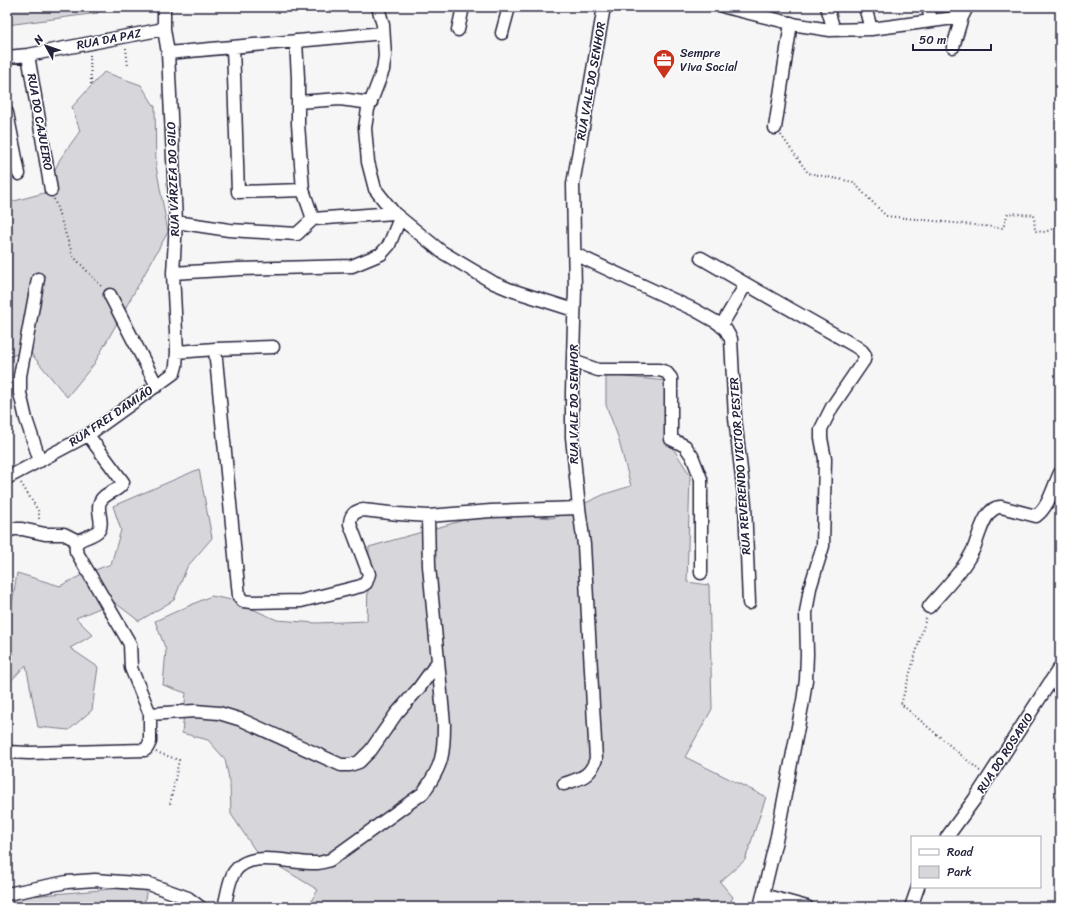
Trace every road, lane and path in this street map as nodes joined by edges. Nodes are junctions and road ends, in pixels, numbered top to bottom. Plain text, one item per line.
1 (164, 7) edge
2 (378, 7) edge
3 (463, 7) edge
4 (509, 7) edge
5 (604, 7) edge
6 (725, 7) edge
7 (827, 7) edge
8 (865, 7) edge
9 (928, 7) edge
10 (765, 12) edge
11 (964, 12) edge
12 (931, 20) junction
13 (791, 23) junction
14 (164, 29) junction
15 (871, 29) junction
16 (458, 30) dead end
17 (834, 30) junction
18 (502, 33) dead end
19 (383, 34) junction
20 (124, 36) junction
21 (296, 41) junction
22 (90, 43) junction
23 (233, 47) junction
24 (953, 47) dead end
25 (168, 52) junction
26 (28, 55) junction
27 (7, 57) edge
28 (128, 67) dead end
29 (91, 85) dead end
30 (298, 102) junction
31 (371, 102) junction
32 (7, 113) edge
33 (775, 128) joint
34 (19, 174) dead end
35 (51, 190) joint
36 (304, 190) junction
37 (397, 216) junction
38 (313, 219) junction
39 (176, 222) junction
40 (1060, 226) edge
41 (575, 254) junction
42 (701, 258) dead end
43 (173, 273) junction
44 (38, 279) dead end
45 (746, 284) junction
46 (110, 295) joint
47 (574, 310) junction
48 (724, 328) junction
49 (272, 347) dead end
50 (215, 349) junction
51 (177, 352) junction
52 (573, 361) junction
53 (156, 386) junction
54 (88, 435) junction
55 (40, 461) junction
56 (1060, 473) edge
57 (11, 476) edge
58 (579, 508) junction
59 (428, 516) junction
60 (7, 532) edge
61 (38, 532) junction
62 (78, 542) junction
63 (701, 573) dead end
64 (749, 603) dead end
65 (929, 607) joint
66 (437, 663) junction
67 (1060, 667) edge
68 (150, 714) junction
69 (146, 749) junction
70 (7, 752) edge
71 (988, 778) junction
72 (564, 784) dead end
73 (170, 804) dead end
74 (948, 836) edge
75 (918, 888) edge
76 (7, 894) edge
77 (762, 901) edge
78 (200, 907) edge
79 (224, 907) edge
80 (807, 907) edge
81 (911, 907) edge

1 - 14 street, RUA VÁRZEA DO GILO
2 - 19 street
3 - 16 street
4 - 18 street
5 - 41 street, RUA VALE DO SENHOR
6 - 10 street
7 - 17 street
8 - 15 street
9 - 12 street
10 - 13 street
11 - 12 street
11 - 24 street
12 - 15 street
13 - 17 street
13 - 33 street
14 - 20 street, RUA DA PAZ
14 - 25 street, RUA VÁRZEA DO GILO
15 - 17 street
19 - 21 street
19 - 31 street
20 - 22 street, RUA DA PAZ
20 - 28 path
21 - 23 street
21 - 30 street
22 - 26 street, RUA DA PAZ
22 - 29 path
23 - 25 street
23 - 36 street
25 - 39 street, RUA VÁRZEA DO GILO
26 - 27 street, RUA DA PAZ
26 - 35 street, RUA DO CAJUEIRO
30 - 31 street
30 - 36 street
31 - 37 street
32 - 34 street
33 - 40 path
35 - 46 path
36 - 38 street
37 - 38 street
37 - 43 street
37 - 47 street
38 - 39 street
39 - 43 street, RUA VÁRZEA DO GILO
41 - 47 street, RUA VALE DO SENHOR
41 - 48 street
42 - 45 street
43 - 51 street, RUA VÁRZEA DO GILO
44 - 55 street
45 - 48 street
45 - 77 street
46 - 53 street
47 - 52 street, RUA VALE DO SENHOR
48 - 64 street, RUA REVERENDO VICTOR PESTER
49 - 50 street
50 - 51 street
50 - 59 street
51 - 53 street, RUA FREI DAMIÃO
52 - 58 street, RUA VALE DO SENHOR
52 - 63 street
53 - 54 street, RUA FREI DAMIÃO
54 - 55 street, RUA FREI DAMIÃO
54 - 62 street
55 - 57 street, RUA FREI DAMIÃO
56 - 65 street
57 - 61 path
58 - 59 street
58 - 72 street, RUA VALE DO SENHOR
59 - 66 street
60 - 61 street
61 - 62 street
62 - 68 street
65 - 71 path
66 - 68 street
66 - 79 street
67 - 71 street, RUA DO ROSARIO
68 - 69 street
69 - 70 street
69 - 73 path
71 - 74 street, RUA DO ROSARIO
75 - 81 street
76 - 78 street
77 - 80 street

